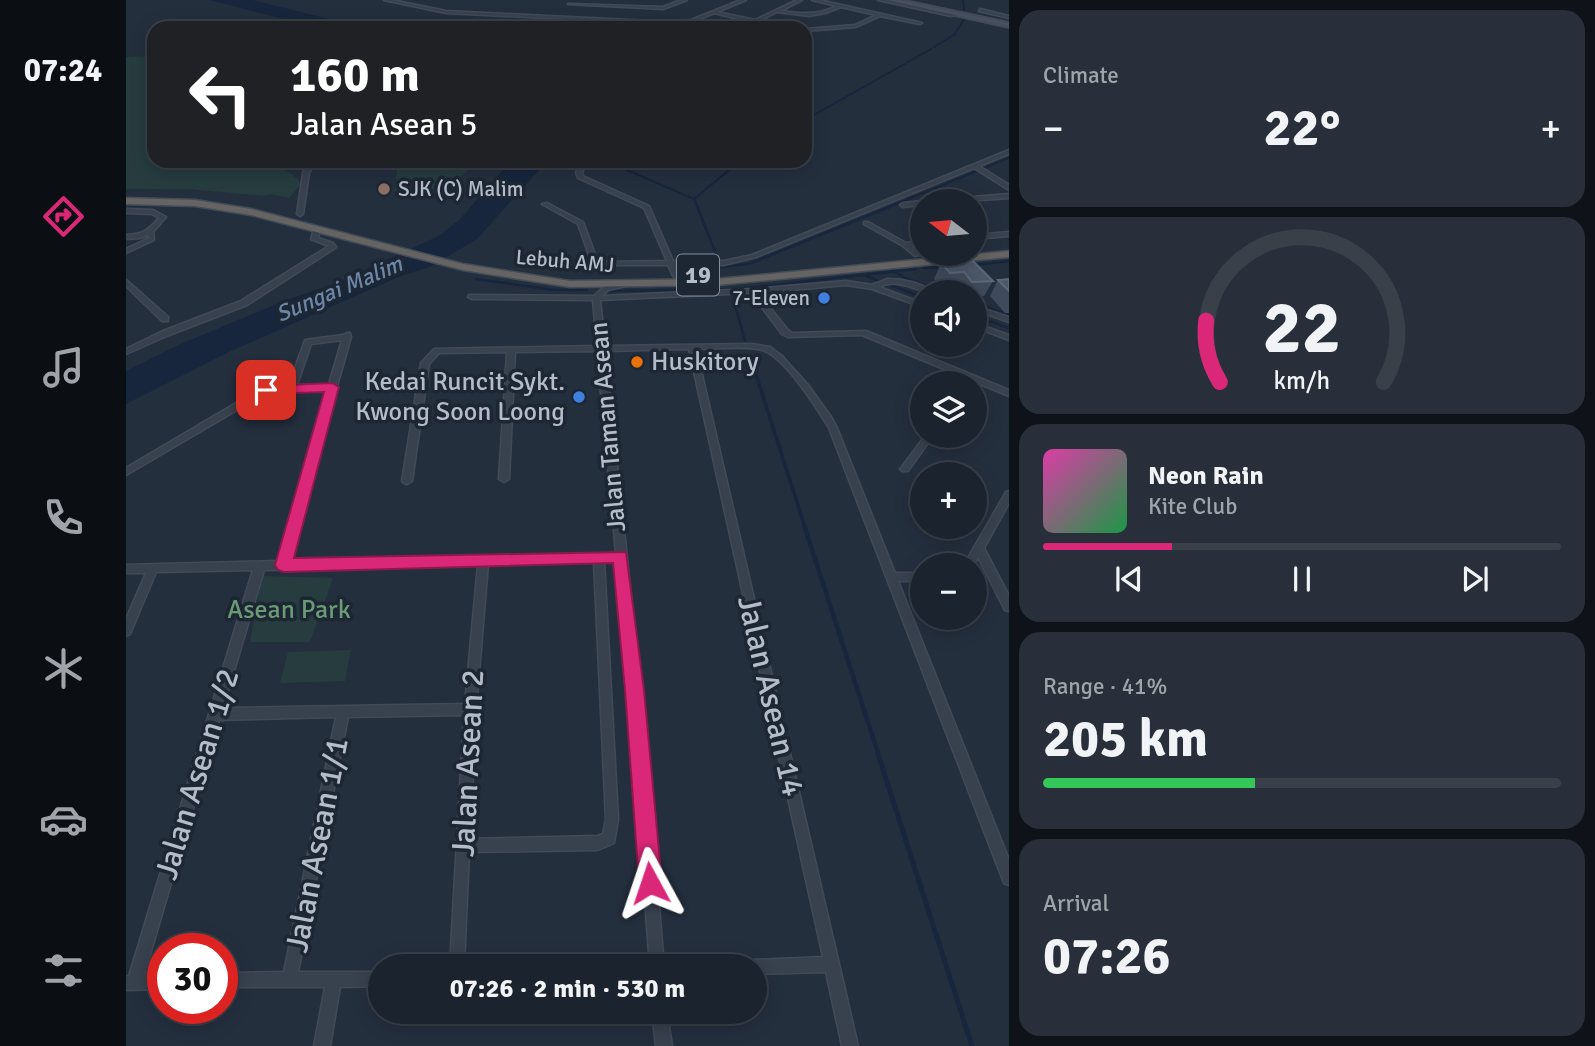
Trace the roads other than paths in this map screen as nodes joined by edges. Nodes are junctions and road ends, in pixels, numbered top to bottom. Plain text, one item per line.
1 (386, 0) edge
2 (483, 0) edge
3 (685, 0) edge
4 (744, 0) edge
5 (800, 0) edge
6 (814, 0) edge
7 (880, 0) edge
8 (892, 0) edge
9 (905, 0) edge
10 (526, 1) edge
11 (570, 2) edge
12 (918, 2) edge
13 (840, 6) junction
14 (979, 10) dead end
15 (776, 11) junction
16 (716, 13) junction
17 (880, 14) junction
18 (962, 14) junction
19 (524, 16) junction
20 (994, 16) junction
21 (1009, 17) edge
22 (567, 18) junction
23 (629, 21) edge
24 (692, 21) edge
25 (750, 21) edge
26 (756, 21) edge
27 (920, 23) dead end
28 (1009, 24) edge
29 (812, 29) edge
30 (1009, 152) edge
31 (308, 168) edge
32 (582, 168) edge
33 (980, 168) junction
34 (1009, 188) edge
35 (126, 193) edge
36 (1009, 196) edge
37 (987, 198) edge
38 (126, 201) edge
39 (545, 204) dead end
40 (902, 205) dead end
41 (910, 205) edge
42 (126, 211) edge
43 (300, 214) junction
44 (866, 223) dead end
45 (317, 229) junction
46 (150, 232) junction
47 (1009, 234) edge
48 (987, 236) edge
49 (126, 237) edge
50 (370, 239) junction
51 (910, 244) edge
52 (905, 245) junction
53 (1009, 246) edge
54 (910, 248) edge
55 (987, 248) edge
56 (126, 251) edge
57 (1009, 254) edge
58 (910, 255) edge
59 (466, 264) junction
60 (673, 270) junction
61 (126, 282) edge
62 (584, 284) junction
63 (624, 285) junction
64 (876, 285) junction
65 (910, 286) edge
66 (753, 291) junction
67 (472, 296) dead end
68 (596, 298) junction
69 (910, 300) edge
70 (987, 312) edge
71 (165, 319) dead end
72 (1009, 320) edge
73 (987, 330) edge
74 (1009, 338) edge
75 (692, 346) junction
76 (600, 348) junction
77 (511, 350) junction
78 (126, 352) edge
79 (946, 371) edge
80 (292, 387) junction
81 (332, 387) junction
82 (987, 387) edge
83 (1009, 393) edge
84 (920, 448) edge
85 (905, 469) dead end
86 (126, 471) edge
87 (504, 479) dead end
88 (407, 481) dead end
89 (1009, 494) edge
90 (979, 549) junction
91 (976, 553) edge
92 (620, 556) junction
93 (599, 557) junction
94 (483, 560) junction
95 (260, 565) junction
96 (284, 565) junction
97 (153, 568) junction
98 (126, 569) edge
99 (892, 577) junction
100 (910, 577) edge
101 (1009, 607) edge
102 (126, 631) edge
103 (470, 709) junction
104 (343, 711) junction
105 (215, 714) junction
106 (463, 846) junction
107 (1009, 878) edge
108 (458, 954) edge
109 (656, 954) edge
110 (832, 964) junction
111 (767, 966) edge
112 (290, 978) junction
113 (334, 979) junction
114 (368, 979) edge
115 (238, 980) edge
116 (130, 983) edge
117 (661, 1024) edge
118 (322, 1046) edge
119 (663, 1046) edge
120 (850, 1046) edge

1 - 19 street
2 - 10 street
3 - 11 street
4 - 16 street
5 - 15 street
6 - 13 street
7 - 18 street
8 - 12 main road
9 - 12 main road
10 - 19 street
11 - 22 street
12 - 18 main road
12 - 20 main road
13 - 15 street
13 - 17 street
14 - 20 street
15 - 26 street
16 - 24 street
16 - 25 street
17 - 27 street
17 - 29 street
18 - 28 main road
19 - 22 street
20 - 21 street
20 - 28 main road
22 - 23 street
30 - 33 street
31 - 43 street
32 - 60 street
33 - 34 street
33 - 60 street
35 - 43 highway, Lebuh AMJ / 19
36 - 37 street
38 - 45 highway, Lebuh AMJ / 19
39 - 60 street
40 - 41 street
42 - 46 street
43 - 50 highway, Lebuh AMJ / 19
44 - 52 street
45 - 50 highway, Lebuh AMJ / 19
45 - 78 street
46 - 49 street
46 - 56 street
47 - 48 street
50 - 59 highway, Lebuh AMJ / 19
51 - 52 street
52 - 54 street
53 - 55 highway
57 - 63 highway, Lebuh AMJ / 19
58 - 60 highway, Lebuh AMJ / 19
59 - 60 highway, Lebuh AMJ / 19
59 - 62 highway, Lebuh AMJ / 19
61 - 71 street
62 - 63 highway, Lebuh AMJ / 19
62 - 68 street
63 - 68 street, Jalan Taman Asean
64 - 65 street
64 - 66 street
64 - 69 street
66 - 68 street
66 - 79 street
67 - 68 street
68 - 76 street, Jalan Taman Asean
70 - 72 street
73 - 74 street
75 - 76 street
75 - 99 street
75 - 110 street, Jalan Asean 14
76 - 77 street
76 - 92 street, Jalan Taman Asean
77 - 87 street
77 - 88 street
80 - 81 street
80 - 81 street
80 - 86 street
81 - 96 street
82 - 83 street
84 - 85 street
89 - 90 street
90 - 91 street
90 - 101 street
92 - 93 street
92 - 109 street, Jalan Taman Asean
93 - 94 street
93 - 106 street
94 - 96 street
94 - 103 street, Jalan Asean 2
95 - 96 street
95 - 97 street
95 - 105 street, Jalan Asean 1/2
97 - 98 street
97 - 102 street
99 - 100 street
99 - 107 street
103 - 104 street
103 - 106 street, Jalan Asean 2
104 - 105 street
104 - 112 street, Jalan Asean 1/1
105 - 116 street, Jalan Asean 1/2
106 - 108 street, Jalan Asean 2
110 - 111 street
110 - 120 street, Jalan Asean 14
112 - 113 street
112 - 115 street
113 - 114 street
113 - 118 street
117 - 119 street

